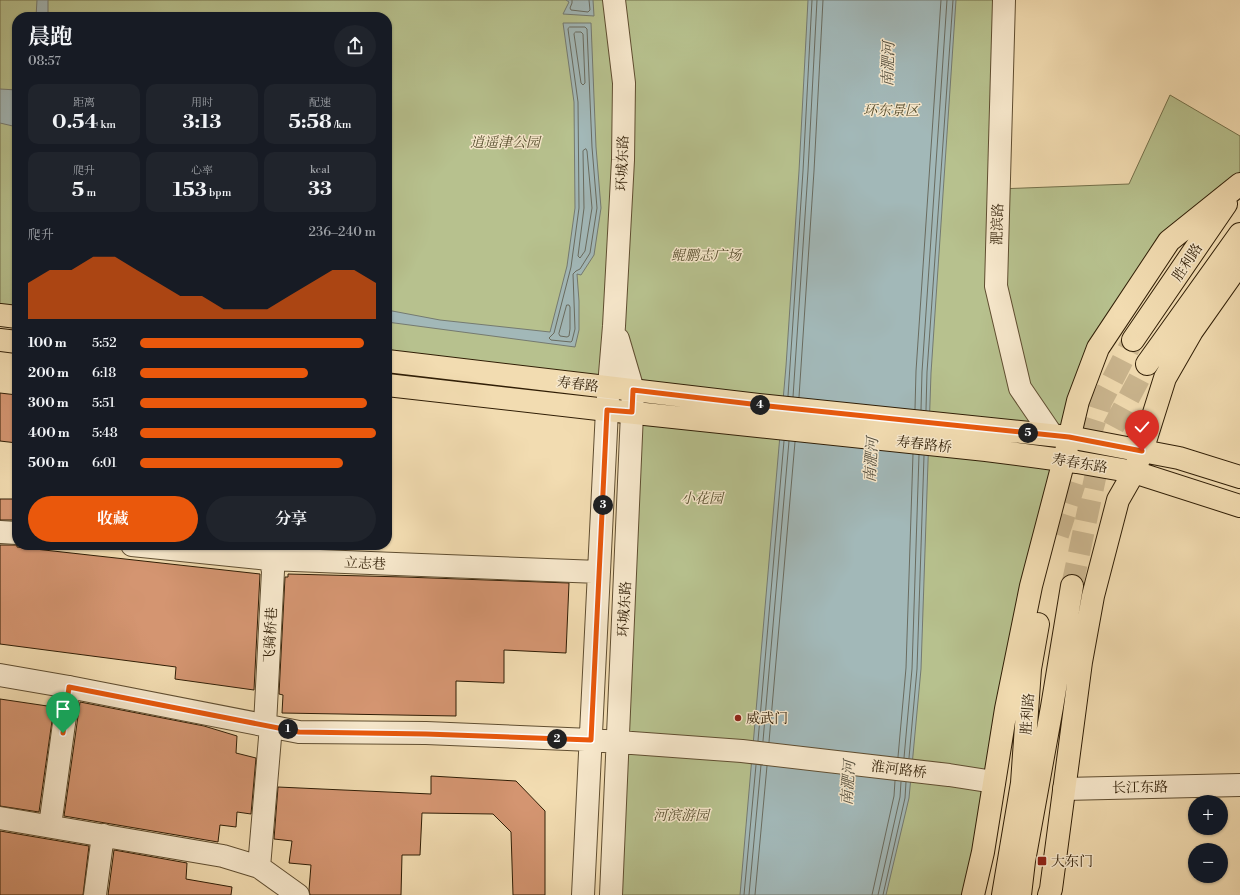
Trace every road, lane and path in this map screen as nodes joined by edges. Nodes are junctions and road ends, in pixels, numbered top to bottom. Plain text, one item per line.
1 (614, 0) edge
2 (1004, 0) edge
3 (1240, 183) edge
4 (1240, 234) edge
5 (1240, 263) edge
6 (0, 315) edge
7 (12, 316) edge
8 (614, 326) junction
9 (0, 340) edge
10 (1133, 340) tunnel mouth
11 (12, 341) edge
12 (392, 362) edge
13 (1147, 364) tunnel mouth
14 (392, 386) edge
15 (609, 388) junction
16 (633, 390) junction
17 (607, 410) junction
18 (632, 412) junction
19 (768, 417) junction
20 (990, 429) joint
21 (1060, 436) junction
22 (986, 450) joint
23 (1142, 451) junction
24 (1064, 460) junction
25 (1134, 472) junction
26 (1240, 476) edge
27 (1240, 506) edge
28 (0, 532) edge
29 (12, 533) edge
30 (1058, 535) tunnel mouth
31 (229, 550) edge
32 (268, 552) edge
33 (599, 572) junction
34 (1072, 586) tunnel mouth
35 (0, 675) edge
36 (69, 687) junction
37 (268, 726) junction
38 (591, 740) junction
39 (618, 742) junction
40 (994, 782) junction
41 (1240, 785) edge
42 (1064, 789) junction
43 (0, 818) edge
44 (50, 826) junction
45 (104, 835) junction
46 (259, 867) junction
47 (94, 895) edge
48 (298, 895) edge
49 (583, 895) edge
50 (611, 895) edge
51 (974, 895) edge
52 (1003, 895) edge
53 (1020, 895) edge
54 (1049, 895) edge

1 - 8 street, 环城东路
2 - 21 street, 淝滨路
3 - 10 main road, 胜利路
3 - 21 main road
4 - 13 main road, 胜利路
5 - 23 main road
6 - 7 main road
8 - 15 street, 环城东路
8 - 16 street, 环城东路
9 - 11 main road
12 - 15 main road, 寿春路
14 - 17 main road, 寿春路
15 - 16 main road, 寿春路
15 - 17 street, 环城东路
16 - 18 street, 环城东路
16 - 19 main road, 寿春路
17 - 18 main road, 寿春路
17 - 33 street, 环城东路
18 - 19 main road, 寿春路
18 - 39 street, 环城东路
19 - 20 main road, 寿春路桥
19 - 22 main road, 寿春路桥
20 - 21 main road, 寿春东路
21 - 23 main road, 寿春东路
21 - 24 main road
22 - 24 main road, 寿春东路
23 - 25 main road
23 - 26 main road, 寿春东路
24 - 25 main road, 寿春东路
24 - 40 main road
25 - 27 main road, 寿春东路
25 - 42 main road
28 - 29 street
30 - 52 main road, 胜利路
31 - 32 street, 立志巷
32 - 33 street, 立志巷
32 - 37 street, 飞骑桥巷
33 - 38 street, 环城东路
34 - 53 main road, 胜利路
35 - 36 street, 淮河路桥
36 - 37 street, 淮河路桥
36 - 44 street
37 - 38 street, 淮河路桥
37 - 46 street, 飞骑桥巷
38 - 39 street, 淮河路桥
38 - 49 street, 环城东路
39 - 40 street, 淮河路桥
39 - 50 street, 环城东路
40 - 51 main road
41 - 42 street, 长江东路
42 - 54 main road
43 - 44 street
44 - 45 street
45 - 46 street
45 - 47 street
46 - 48 street

